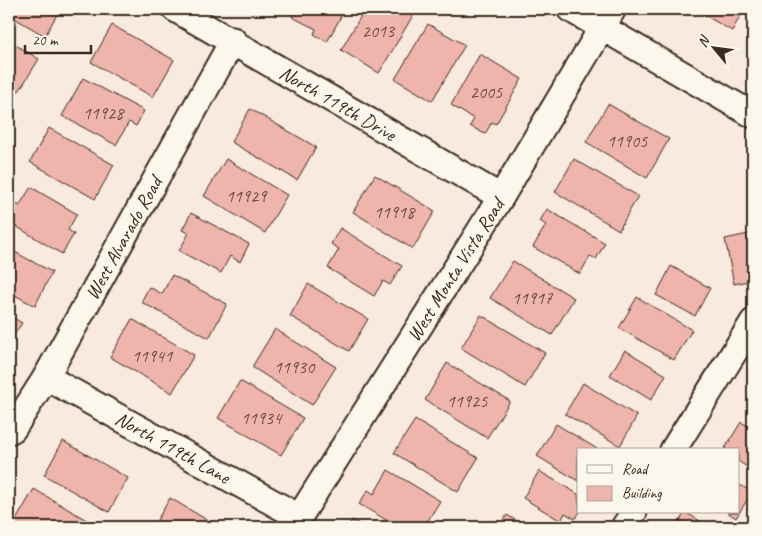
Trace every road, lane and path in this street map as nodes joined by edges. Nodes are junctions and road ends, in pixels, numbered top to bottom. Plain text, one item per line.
1 (175, 9) edge
2 (570, 9) edge
3 (608, 18) edge
4 (233, 40) junction
5 (753, 115) edge
6 (501, 196) junction
7 (753, 322) edge
8 (46, 377) junction
9 (9, 431) edge
10 (674, 448) edge
11 (633, 514) edge
12 (296, 522) edge
13 (624, 527) edge

1 - 4 street, North 119th Drive
2 - 3 street
3 - 5 street
3 - 6 street, West Monta Vista Road
4 - 6 street, North 119th Drive
4 - 8 street, West Alvarado Road
6 - 12 street, West Monta Vista Road
7 - 10 street
8 - 9 street, West Alvarado Road
8 - 12 street, North 119th Lane
11 - 13 street

